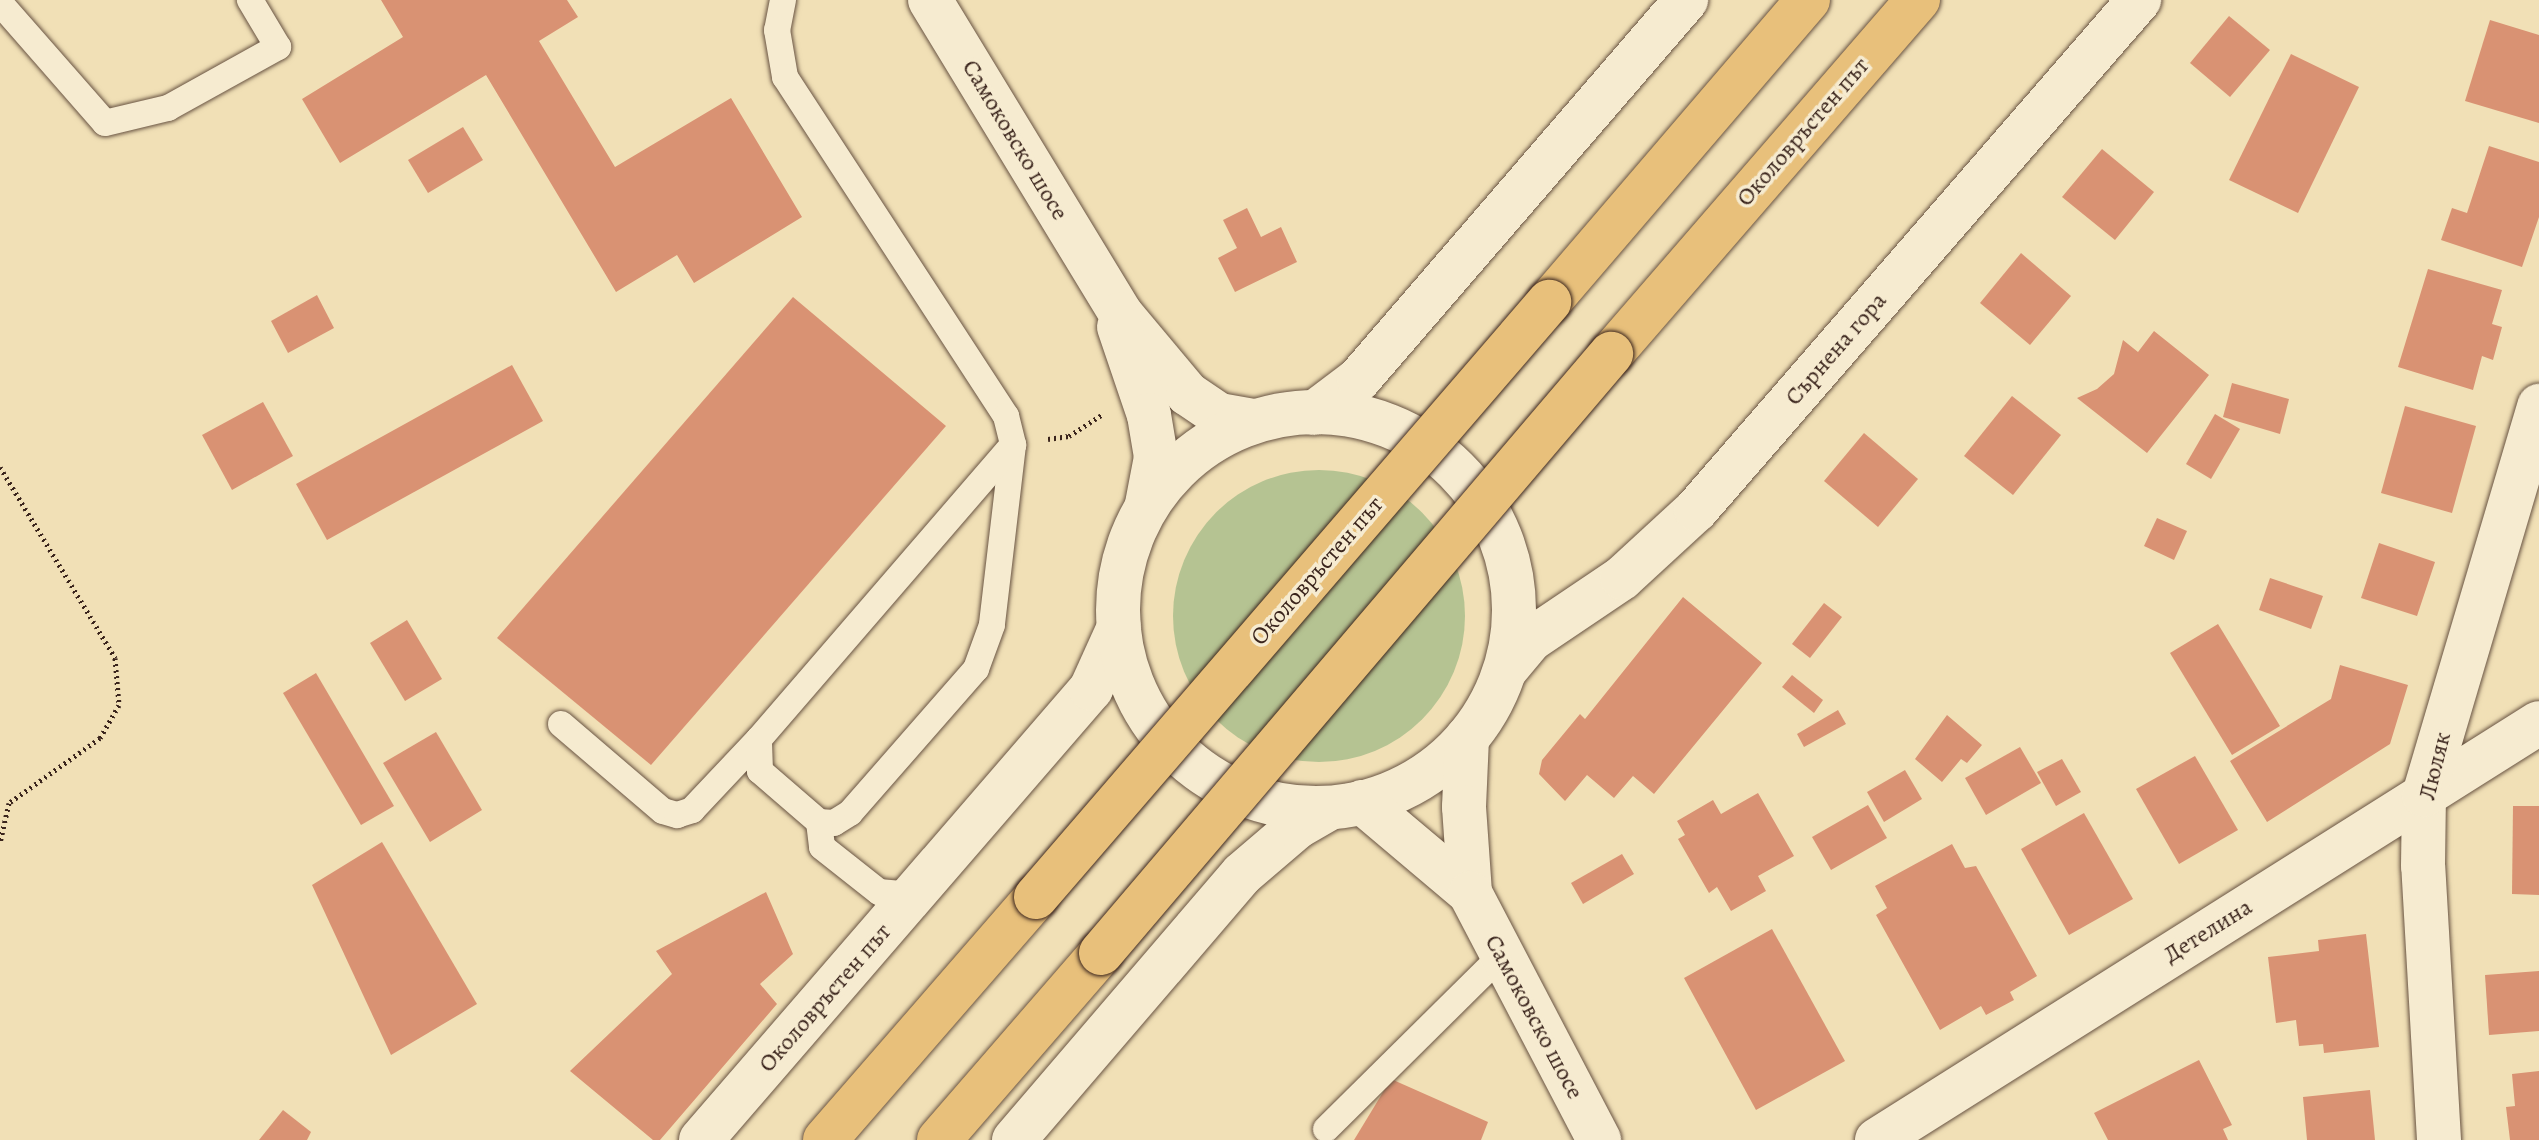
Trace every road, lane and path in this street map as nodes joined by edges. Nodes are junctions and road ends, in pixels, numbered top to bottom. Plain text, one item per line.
1 (250, 0) edge
2 (783, 0) edge
3 (930, 0) edge
4 (1808, 0) edge
5 (1918, 0) edge
6 (2139, 0) edge
7 (1680, 2) edge
8 (0, 3) edge
9 (1099, 279) junction
10 (1140, 389) junction
11 (2539, 406) edge
12 (1314, 413) junction
13 (1254, 421) junction
14 (1013, 445) junction
15 (0, 467) edge
16 (1146, 506) junction
17 (1119, 627) junction
18 (1506, 669) junction
19 (2539, 723) edge
20 (561, 724) dead end
21 (1467, 738) junction
22 (759, 739) junction
23 (2424, 795) junction
24 (1345, 806) junction
25 (819, 822) junction
26 (0, 843) edge
27 (1470, 893) junction
28 (915, 895) junction
29 (1502, 955) junction
30 (1326, 1129) dead end
31 (701, 1140) edge
32 (825, 1140) edge
33 (939, 1140) edge
34 (1014, 1140) edge
35 (1599, 1140) edge
36 (1877, 1140) edge
37 (2439, 1140) edge

1 - 8 lane
2 - 14 lane
3 - 9 street, Самоковско шосе
4 - 32 highway, Околовръстен път, bridge
5 - 33 highway, Околовръстен път, bridge
6 - 18 street, Сърнена гора
7 - 12 street
9 - 10 street
9 - 13 street
10 - 14 path
10 - 16 street
11 - 23 street, Люляк
12 - 13 street
12 - 18 street
13 - 16 street
14 - 22 lane
14 - 25 lane
15 - 26 path
16 - 17 street
17 - 24 street
17 - 28 street, Околовръстен път
18 - 21 street
19 - 23 street, Детелина
20 - 22 lane
21 - 24 street
21 - 27 street, Самоковско шосе
22 - 25 lane
23 - 36 street, Детелина
23 - 37 street, Люляк
24 - 27 street, Самоковско шосе
24 - 34 street
25 - 28 lane
27 - 29 street, Самоковско шосе
28 - 31 street, Околовръстен път
29 - 30 lane
29 - 35 street, Самоковско шосе

